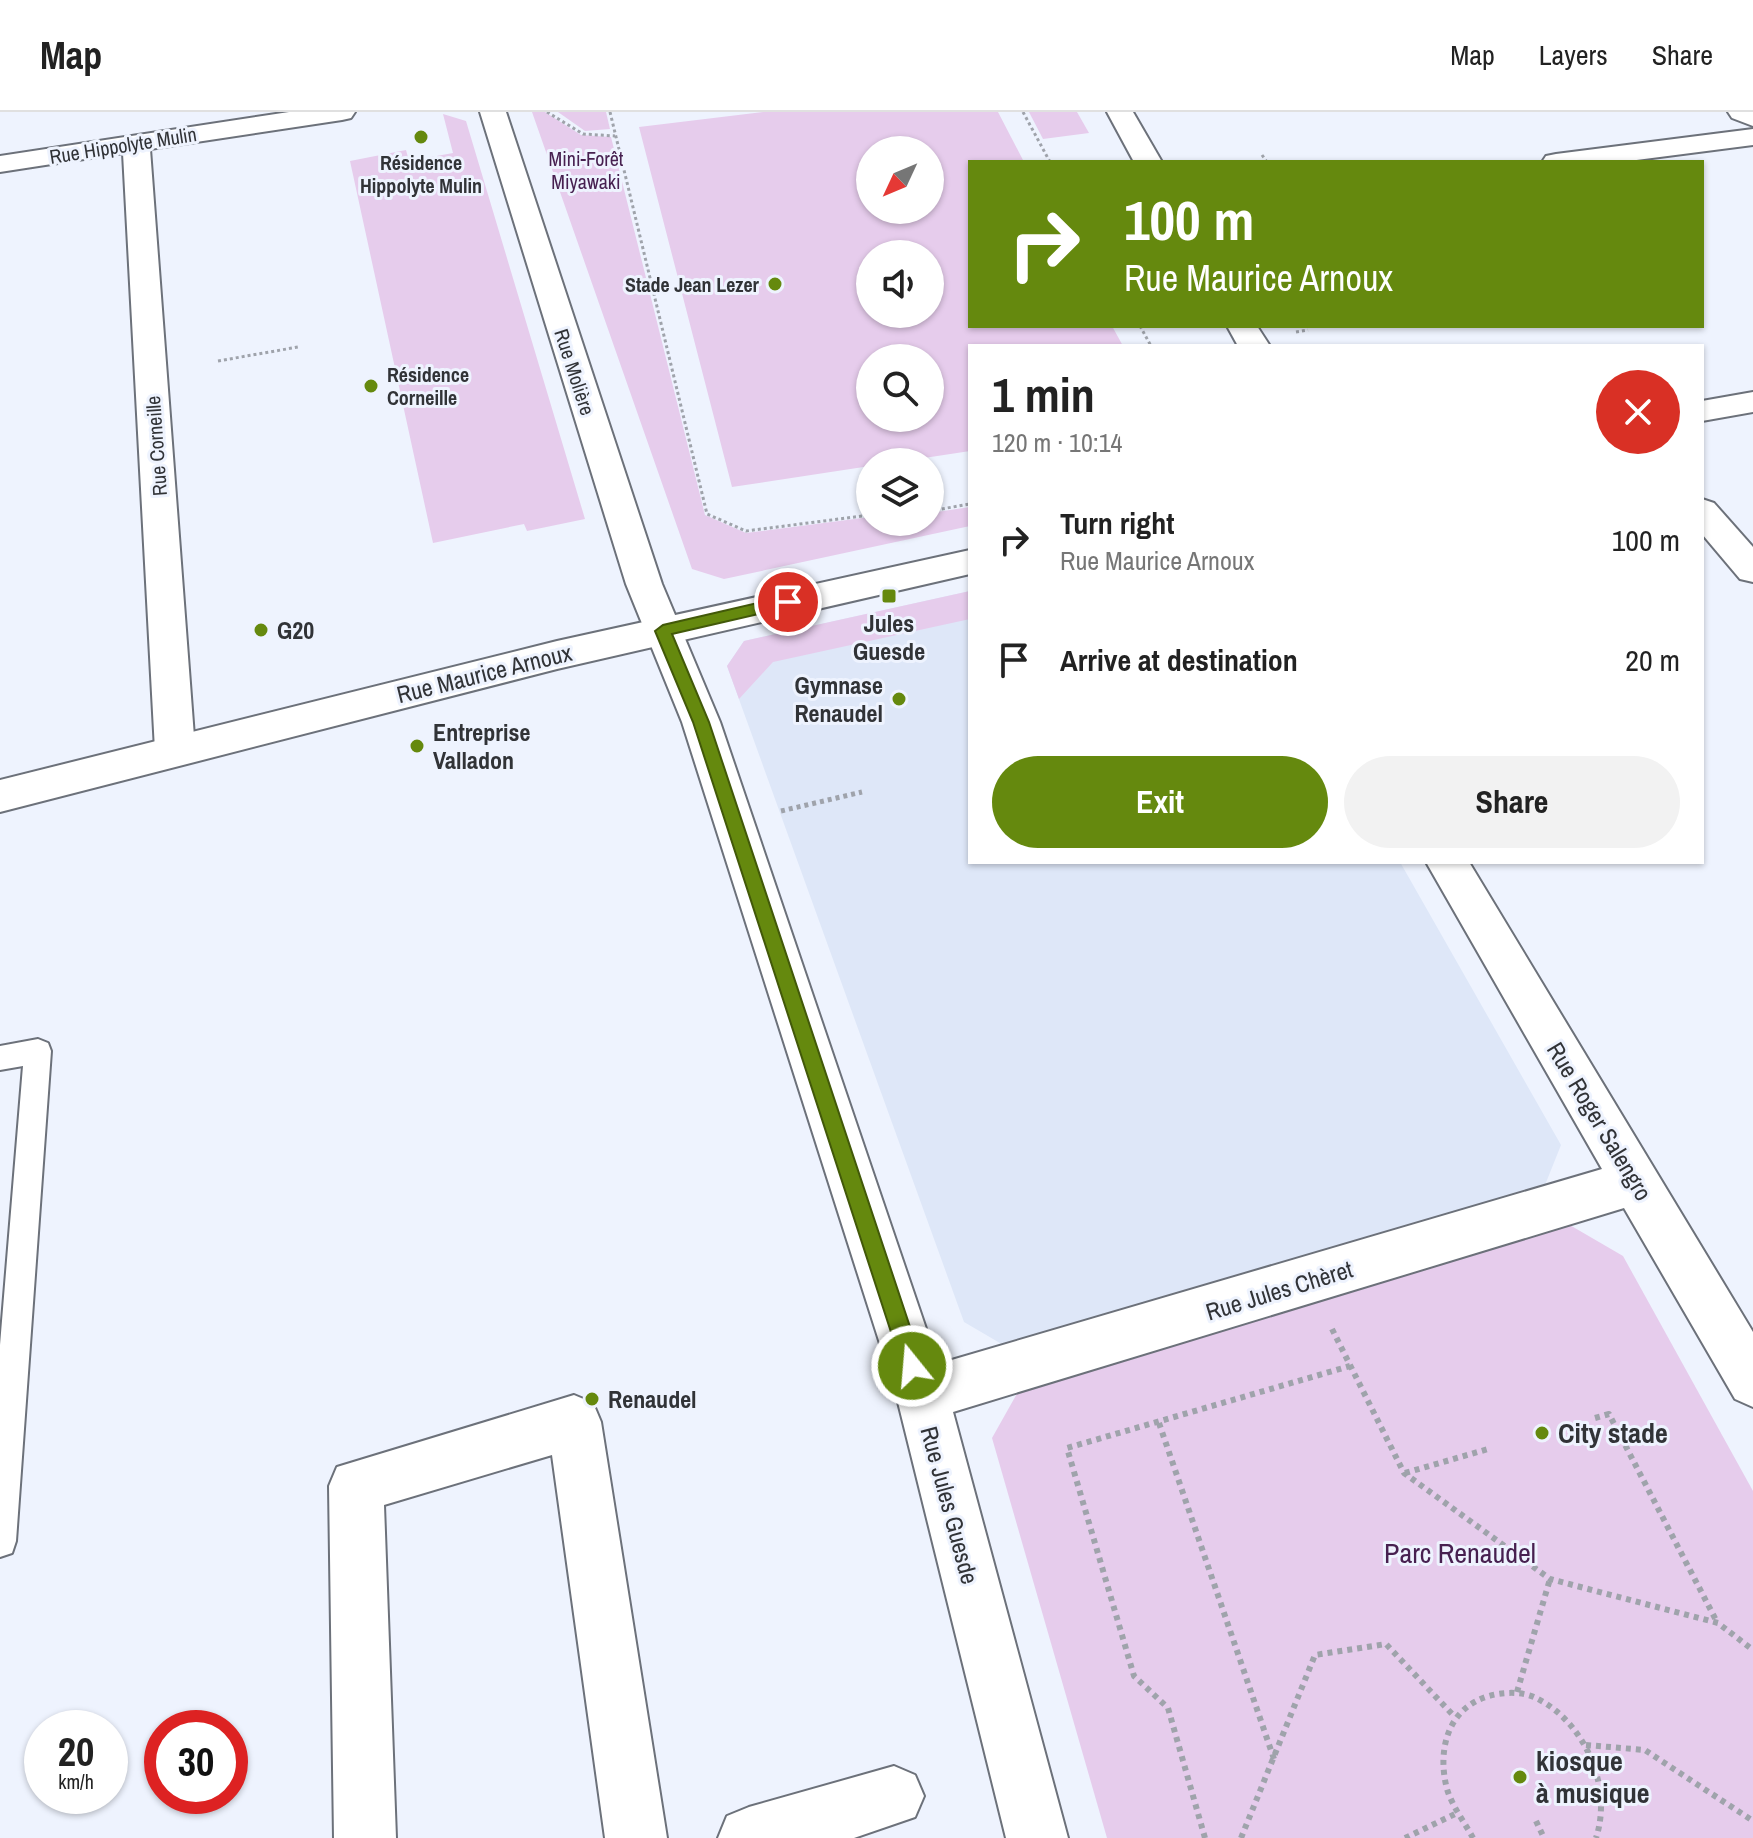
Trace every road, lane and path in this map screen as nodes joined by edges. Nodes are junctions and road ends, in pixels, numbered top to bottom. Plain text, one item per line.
1 (342, 112) edge
2 (493, 112) edge
3 (547, 112) edge
4 (610, 112) edge
5 (1023, 112) edge
6 (1120, 112) edge
7 (1741, 112) edge
8 (1753, 118) edge
9 (615, 136) junction
10 (1753, 137) edge
11 (136, 143) junction
12 (1262, 155) dead end
13 (1049, 160) edge
14 (1147, 160) edge
15 (1266, 160) edge
16 (1572, 160) edge
17 (0, 164) edge
18 (298, 347) dead end
19 (218, 361) dead end
20 (1753, 402) edge
21 (1704, 411) edge
22 (968, 504) edge
23 (944, 509) edge
24 (1704, 513) edge
25 (856, 517) edge
26 (968, 562) edge
27 (1753, 570) edge
28 (663, 631) junction
29 (175, 750) junction
30 (862, 792) dead end
31 (0, 796) edge
32 (780, 811) dead end
33 (1448, 864) edge
34 (0, 1058) edge
35 (1636, 1182) junction
36 (1307, 1282) junction
37 (1350, 1366) junction
38 (1753, 1381) edge
39 (922, 1394) junction
40 (1595, 1418) dead end
41 (1159, 1423) junction
42 (1488, 1449) dead end
43 (1404, 1473) junction
44 (0, 1541) edge
45 (1550, 1579) junction
46 (1718, 1623) junction
47 (1753, 1650) edge
48 (1517, 1692) junction
49 (1453, 1715) junction
50 (1586, 1745) junction
51 (1275, 1760) junction
52 (894, 1796) dead end
53 (1455, 1814) junction
54 (1536, 1821) dead end
55 (1753, 1821) edge
56 (365, 1838) edge
57 (636, 1838) edge
58 (749, 1838) edge
59 (1037, 1838) edge
60 (1205, 1838) edge
61 (1241, 1838) edge
62 (1405, 1838) edge
63 (1473, 1838) edge
64 (1544, 1838) edge
65 (1596, 1838) edge

1 - 11 street, Rue Hippolyte Mulin
2 - 28 street, Rue Molière
3 - 9 path
4 - 9 path
5 - 13 path
6 - 14 street
7 - 8 street
9 - 25 path
10 - 16 street
11 - 17 street, Rue Hippolyte Mulin
11 - 29 street, Rue Corneille
12 - 15 path
18 - 19 path
20 - 21 street
22 - 23 path
24 - 27 street
26 - 28 street, Rue Maurice Arnoux
28 - 29 street, Rue Maurice Arnoux
28 - 39 street, Rue Jules Guesde
29 - 31 street, Rue Maurice Arnoux
30 - 32 path
33 - 35 street, Rue Roger Salengro
34 - 44 lane
35 - 36 street, Rue Jules Chèret
35 - 38 street, Rue Roger Salengro
36 - 37 path
36 - 39 street, Rue Jules Chèret
37 - 41 path
37 - 43 path
39 - 59 street, Rue Jules Guesde
40 - 46 path
41 - 51 path
41 - 60 path
42 - 43 path
43 - 45 path
45 - 46 path
45 - 48 path
46 - 47 path
48 - 49 path
48 - 50 path
49 - 51 path
49 - 53 path
50 - 55 path
50 - 65 path
51 - 61 path
52 - 58 street
53 - 62 path
53 - 63 path
54 - 64 path
56 - 57 street

